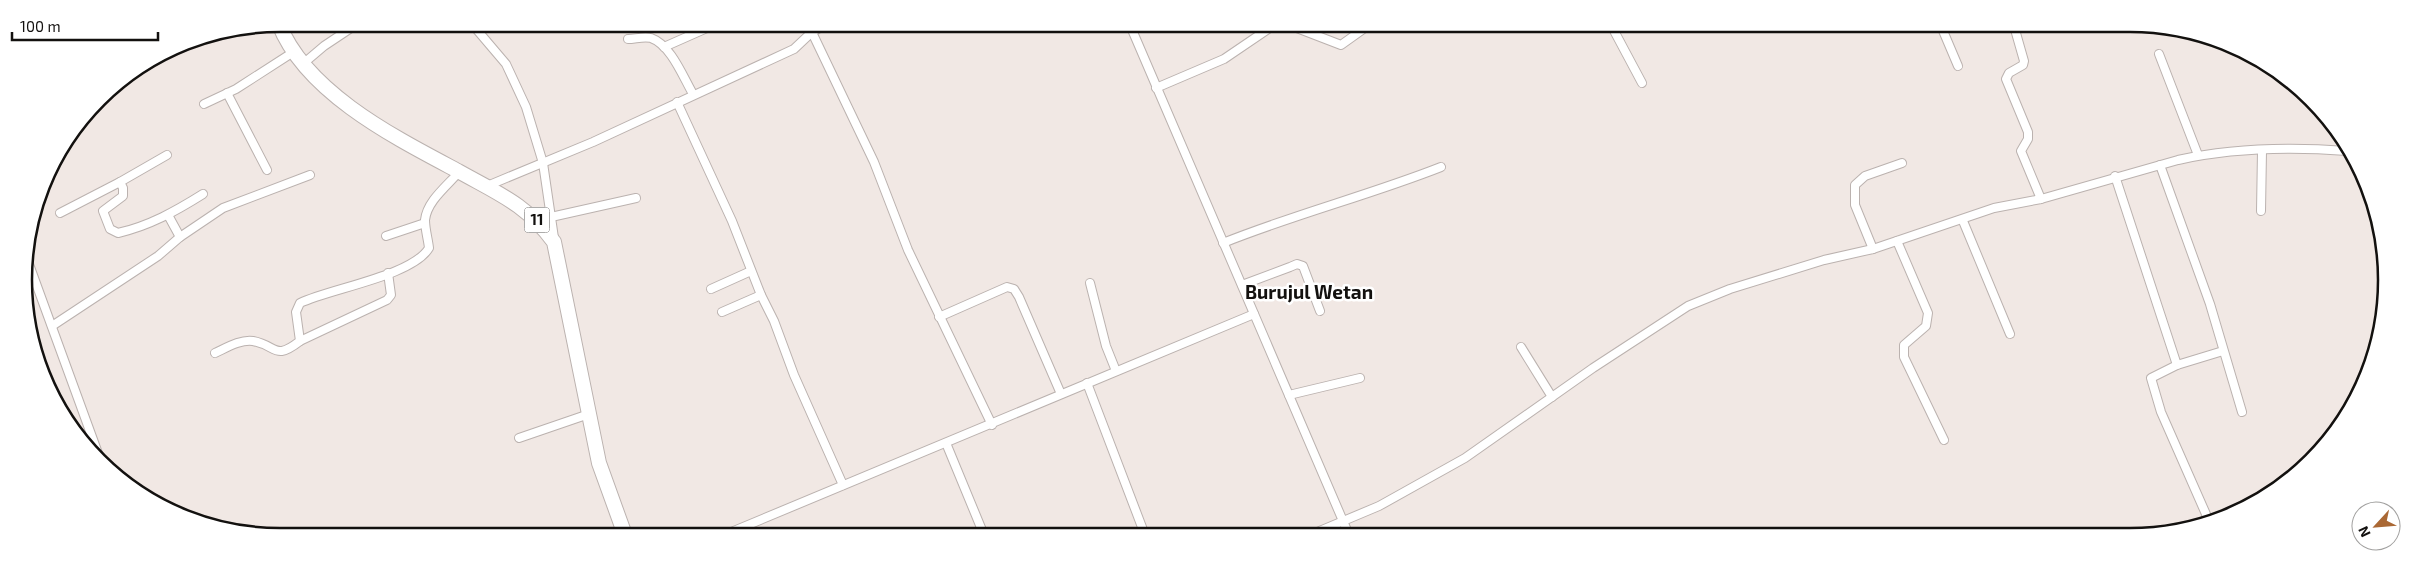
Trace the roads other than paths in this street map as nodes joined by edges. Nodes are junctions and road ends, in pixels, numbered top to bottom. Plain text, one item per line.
1 (284, 33) edge
2 (344, 33) edge
3 (479, 33) edge
4 (696, 33) edge
5 (806, 33) edge
6 (812, 33) edge
7 (1133, 33) edge
8 (1262, 33) edge
9 (1310, 33) edge
10 (1358, 33) edge
11 (1615, 33) edge
12 (1944, 33) edge
13 (2016, 33) edge
14 (628, 39) dead end
15 (664, 47) junction
16 (295, 51) junction
17 (2159, 54) dead end
18 (304, 63) junction
19 (1958, 66) dead end
20 (1642, 83) dead end
21 (1156, 88) junction
22 (227, 93) junction
23 (694, 94) junction
24 (677, 102) junction
25 (204, 104) dead end
26 (2262, 151) junction
27 (2341, 151) edge
28 (167, 155) dead end
29 (2198, 155) junction
30 (543, 163) junction
31 (1902, 163) dead end
32 (2160, 165) junction
33 (1442, 167) dead end
34 (268, 170) dead end
35 (459, 172) junction
36 (310, 175) dead end
37 (2115, 176) junction
38 (120, 182) junction
39 (487, 186) junction
40 (203, 194) dead end
41 (636, 198) dead end
42 (2041, 199) junction
43 (2262, 211) dead end
44 (60, 213) dead end
45 (168, 215) junction
46 (550, 217) junction
47 (1963, 220) junction
48 (425, 223) junction
49 (386, 236) dead end
50 (180, 237) junction
51 (554, 242) junction
52 (1898, 242) junction
53 (1223, 243) junction
54 (1872, 249) junction
55 (751, 271) junction
56 (32, 273) edge
57 (388, 273) junction
58 (1090, 283) dead end
59 (1242, 285) junction
60 (711, 289) dead end
61 (761, 294) junction
62 (1320, 311) dead end
63 (722, 312) dead end
64 (1254, 314) junction
65 (939, 317) junction
66 (52, 326) junction
67 (2010, 334) dead end
68 (300, 340) junction
69 (1520, 347) dead end
70 (2222, 351) junction
71 (215, 353) dead end
72 (2177, 365) junction
73 (1116, 371) junction
74 (1360, 378) dead end
75 (1087, 383) junction
76 (1061, 394) junction
77 (1289, 395) junction
78 (1552, 397) junction
79 (2242, 412) dead end
80 (589, 414) junction
81 (992, 425) junction
82 (520, 438) dead end
83 (1944, 440) dead end
84 (94, 443) edge
85 (946, 443) junction
86 (842, 485) junction
87 (2207, 516) edge
88 (1342, 520) junction
89 (622, 528) edge
90 (741, 528) edge
91 (981, 528) edge
92 (1142, 528) edge
93 (1325, 528) edge
94 (1346, 528) edge

1 - 16 highway, 11
2 - 18 street
3 - 30 street
4 - 15 street
5 - 23 street
6 - 65 street
7 - 21 street
8 - 21 street
9 - 10 street
11 - 20 street
12 - 19 street
13 - 42 street
14 - 15 street
15 - 23 street
16 - 18 highway, 11
16 - 22 street
17 - 29 street
18 - 35 highway, 11
21 - 53 street
22 - 25 street
22 - 34 street
23 - 24 street
24 - 30 street
24 - 55 street
26 - 27 street
26 - 29 street
26 - 43 street
28 - 38 street
29 - 32 street
30 - 39 street
30 - 46 street
31 - 54 street
32 - 37 street
32 - 70 street
33 - 53 street
35 - 39 highway, 11
35 - 48 street
36 - 50 street
37 - 42 street
37 - 72 street
38 - 44 street
38 - 45 street
39 - 51 highway, 11
40 - 45 street
41 - 46 street
42 - 47 street
45 - 50 street
46 - 51 street
47 - 52 street
47 - 67 street
48 - 49 street
48 - 57 street
50 - 66 street
51 - 80 highway, 11
52 - 54 street
52 - 83 street
53 - 59 street
54 - 78 street
55 - 60 street
55 - 61 street
56 - 66 street
57 - 68 street
57 - 68 street
58 - 73 street
59 - 62 street
59 - 64 street
61 - 63 street
61 - 86 street
64 - 73 street
64 - 77 street
65 - 76 street
65 - 81 street
66 - 84 street
68 - 71 street
69 - 78 street
70 - 72 street
70 - 79 street
72 - 87 street
73 - 75 street
74 - 77 street
75 - 76 street
75 - 92 street
76 - 81 street
77 - 88 street
78 - 88 street
80 - 82 street
80 - 89 highway, 11
81 - 85 street
85 - 86 street
85 - 91 street
86 - 90 street
88 - 93 street
88 - 94 street

